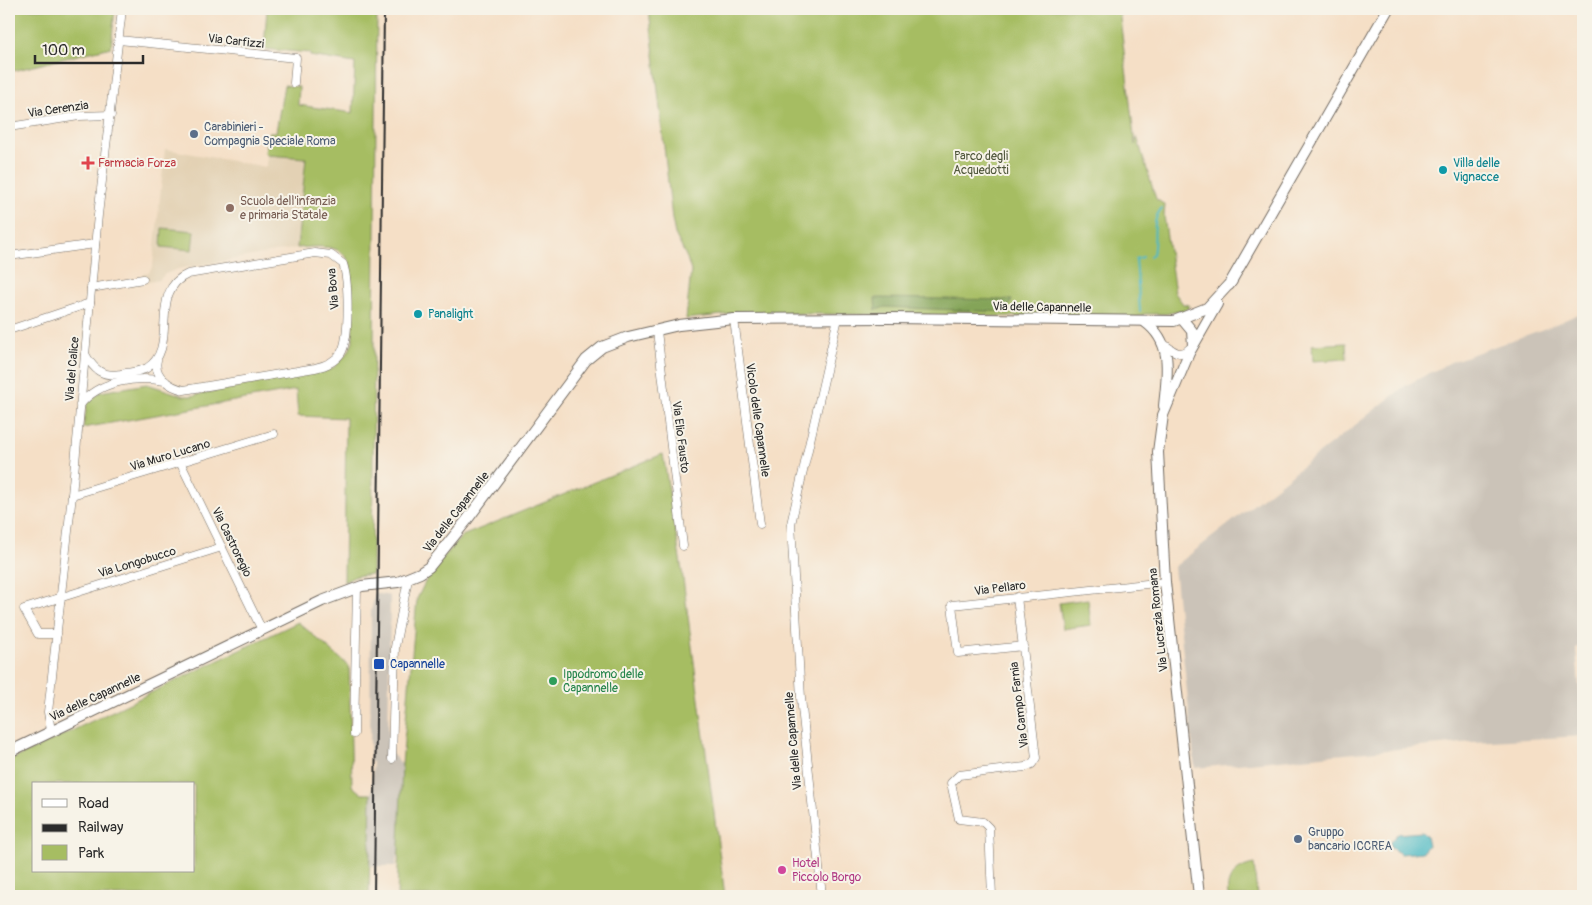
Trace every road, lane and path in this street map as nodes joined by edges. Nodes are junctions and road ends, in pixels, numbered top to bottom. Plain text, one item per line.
1 (122, 9) edge
2 (1388, 9) edge
3 (119, 40) junction
4 (294, 83) dead end
5 (111, 115) junction
6 (9, 127) edge
7 (95, 244) junction
8 (9, 256) edge
9 (143, 279) dead end
10 (1232, 281) junction
11 (91, 288) junction
12 (90, 303) junction
13 (838, 318) junction
14 (734, 319) junction
15 (1178, 320) junction
16 (1146, 322) junction
17 (9, 330) edge
18 (658, 330) junction
19 (1164, 344) junction
20 (1192, 346) junction
21 (84, 354) junction
22 (157, 360) junction
23 (102, 374) junction
24 (83, 377) junction
25 (165, 381) junction
26 (106, 385) junction
27 (80, 405) junction
28 (1163, 415) junction
29 (274, 434) dead end
30 (181, 464) junction
31 (72, 495) junction
32 (760, 524) dead end
33 (683, 546) dead end
34 (222, 547) junction
35 (408, 578) junction
36 (1165, 582) junction
37 (357, 587) junction
38 (60, 597) junction
39 (1017, 597) junction
40 (262, 630) junction
41 (57, 634) junction
42 (1024, 646) junction
43 (51, 731) junction
44 (354, 734) dead end
45 (9, 752) edge
46 (392, 759) dead end
47 (822, 896) edge
48 (992, 896) edge
49 (1199, 896) edge

1 - 3 street, Via del Calice
2 - 10 street, Via delle Capannelle
3 - 4 street, Via Carfizzi
3 - 5 street, Via del Calice
5 - 6 street, Via Cerenzia
5 - 7 street, Via del Calice
7 - 8 street
7 - 11 street, Via del Calice
9 - 11 street
10 - 15 street, Via delle Capannelle
10 - 20 street, Via delle Capannelle
11 - 12 street, Via del Calice
12 - 17 street
12 - 21 street, Via del Calice
13 - 14 street, Via delle Capannelle
13 - 16 street, Via delle Capannelle
13 - 47 street, Via delle Capannelle
14 - 18 street, Via delle Capannelle
14 - 32 street, Vicolo delle Capannelle
15 - 16 street, Via delle Capannelle
15 - 19 street
15 - 20 street
16 - 19 street
18 - 33 street, Via Elio Fausto
18 - 35 street, Via delle Capannelle
19 - 20 street
19 - 28 street
20 - 28 street, Via Lucrezia Romana
21 - 23 street
21 - 24 street, Via del Calice
22 - 23 street
22 - 25 street
22 - 25 street, Via Bova
23 - 24 street
24 - 26 street, Via Bova
24 - 27 street, Via del Calice
25 - 26 street, Via Bova
26 - 27 street, Via Bova
27 - 31 street, Via del Calice
28 - 36 street, Via Lucrezia Romana
29 - 30 street, Via Muro Lucano
30 - 31 street, Via Muro Lucano
30 - 34 street, Via Castroregio
31 - 38 street, Via del Calice
34 - 38 street, Via Longobucco
34 - 40 street, Via Castroregio
35 - 37 street, Via delle Capannelle
35 - 46 street
36 - 39 street, Via Pellaro
36 - 49 street, Via Lucrezia Romana
37 - 40 street, Via delle Capannelle
37 - 44 street
38 - 41 street, Via del Calice
38 - 41 street, Via Longobucco
39 - 42 street, Via Campo Farnia
39 - 42 street, Via Pellaro
40 - 43 street, Via delle Capannelle
41 - 43 street, Via del Calice
42 - 48 street, Via Campo Farnia
43 - 45 street, Via delle Capannelle

